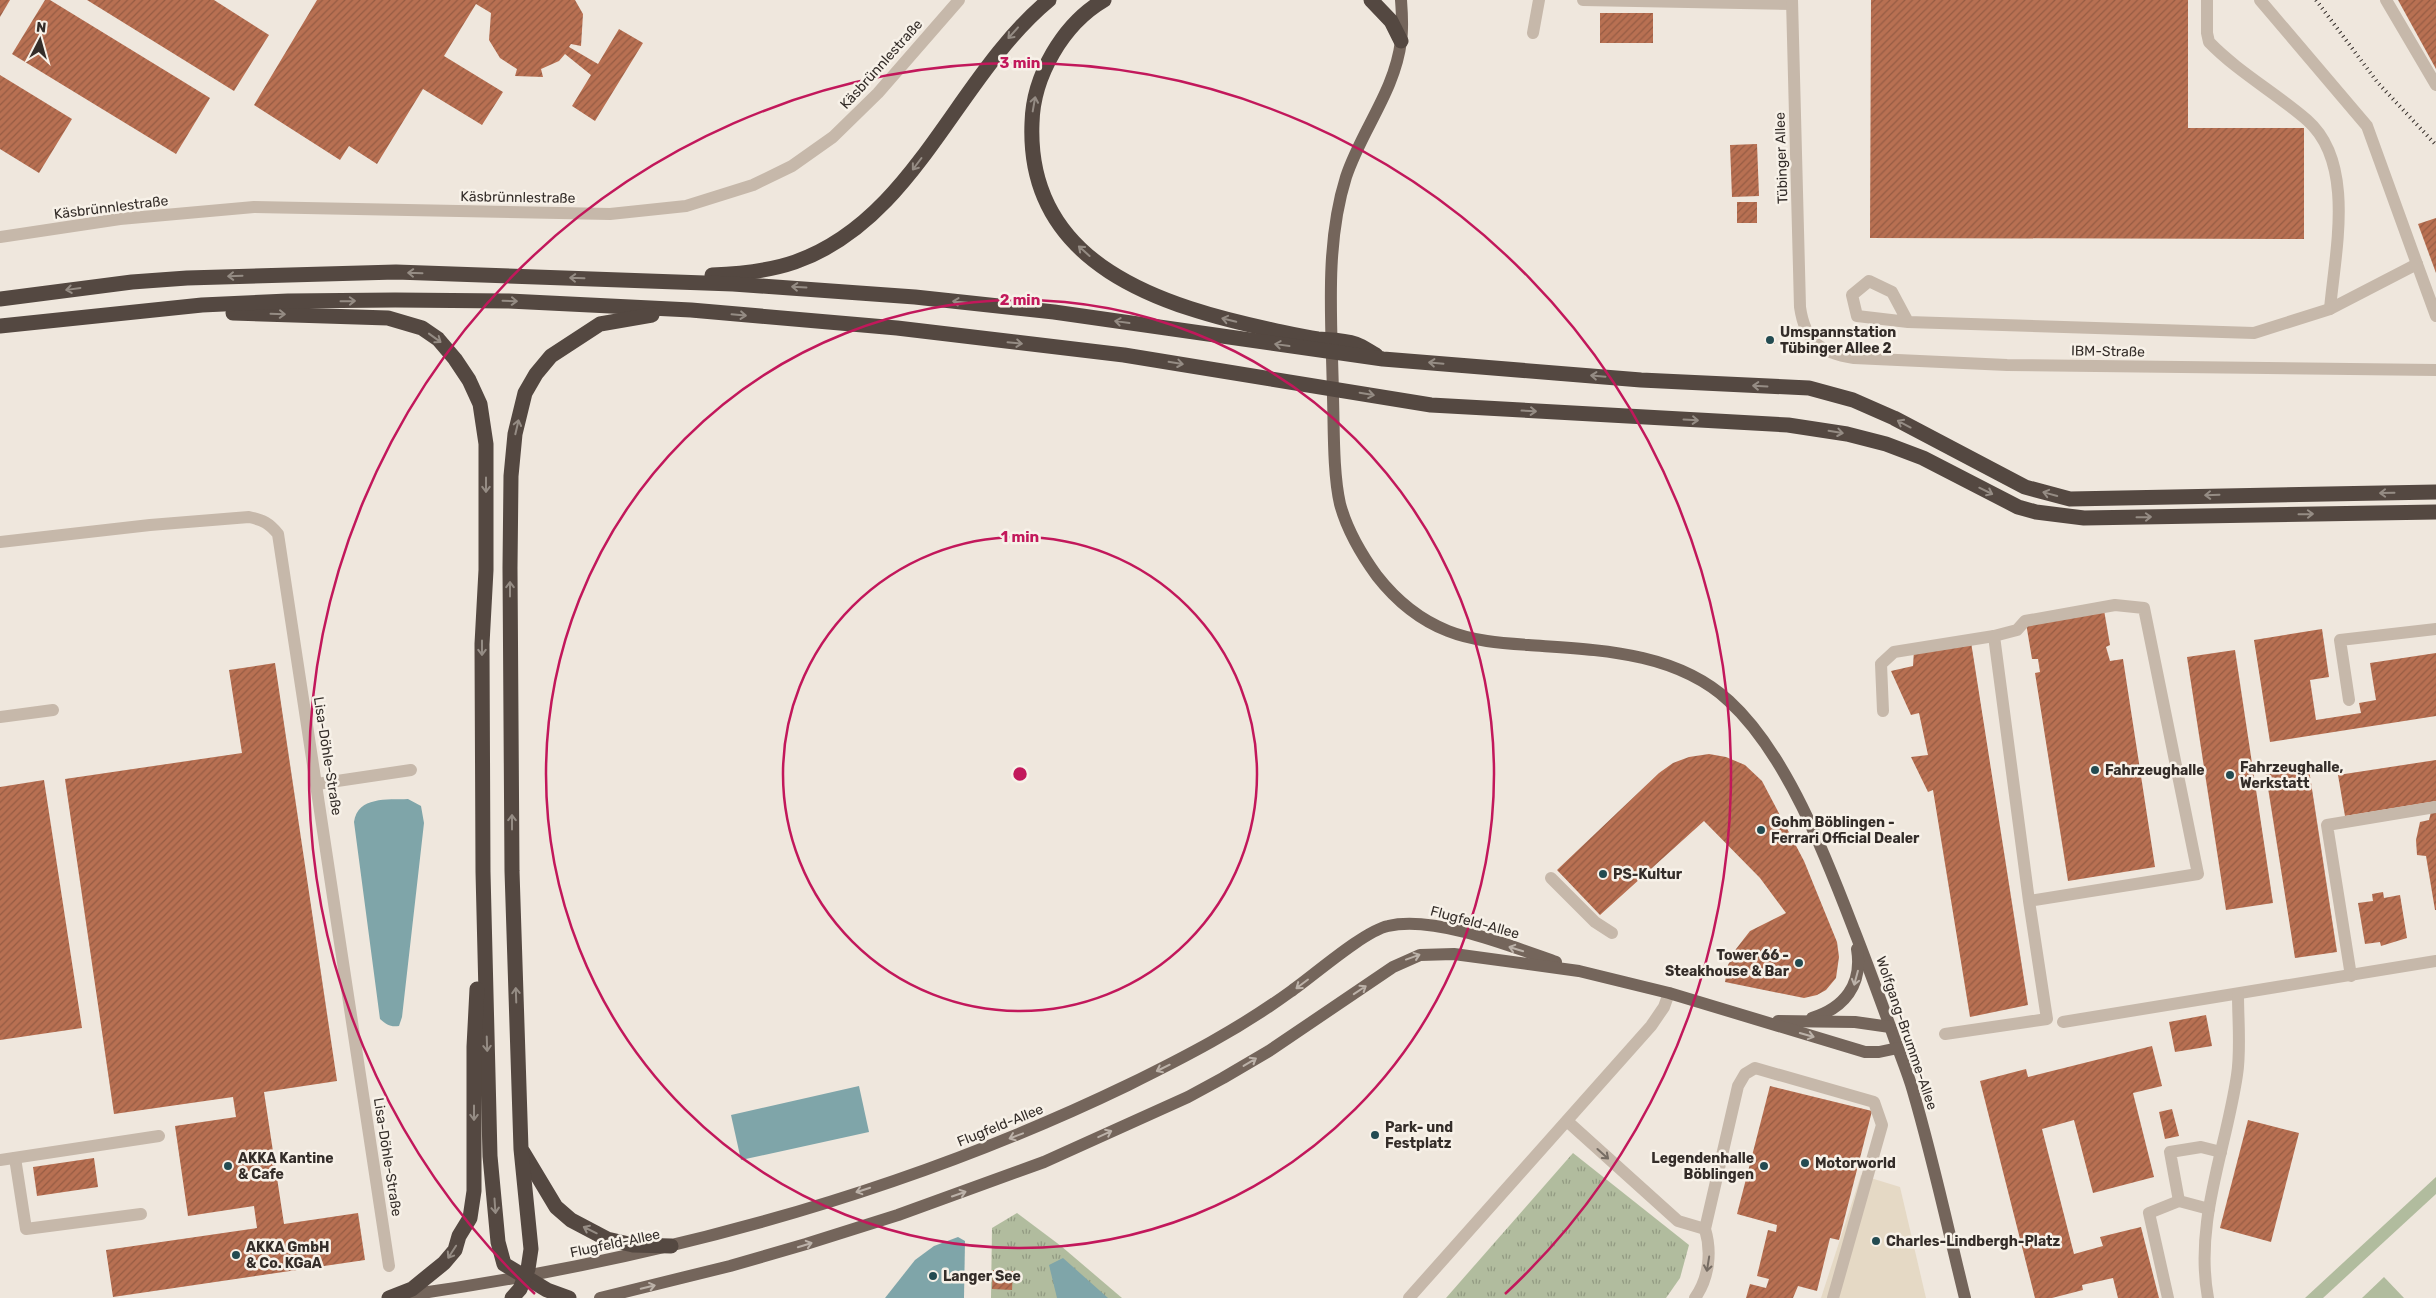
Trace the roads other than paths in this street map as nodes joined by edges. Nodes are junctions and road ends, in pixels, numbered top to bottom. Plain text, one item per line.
1 (959, 0) edge
2 (1048, 0) edge
3 (1104, 0) edge
4 (1371, 0) edge
5 (1401, 0) edge
6 (1539, 0) edge
7 (1582, 0) edge
8 (2206, 0) edge
9 (2260, 0) edge
10 (2386, 0) edge
11 (1792, 2) edge
12 (1533, 33) dead end
13 (1401, 41) junction
14 (2436, 86) edge
15 (0, 237) edge
16 (2417, 264) junction
17 (626, 280) junction
18 (0, 300) edge
19 (2330, 309) junction
20 (142, 310) junction
21 (691, 310) junction
22 (1802, 316) joint
23 (2436, 316) edge
24 (1908, 322) dead end
25 (0, 326) edge
26 (1383, 359) junction
27 (2436, 370) edge
28 (2436, 492) edge
29 (2436, 512) edge
30 (0, 542) edge
31 (2436, 629) edge
32 (1994, 636) junction
33 (2349, 700) dead end
34 (53, 710) dead end
35 (1883, 711) dead end
36 (0, 717) edge
37 (411, 770) dead end
38 (317, 784) junction
39 (2436, 807) edge
40 (483, 872) junction
41 (1551, 878) dead end
42 (2029, 901) junction
43 (1854, 930) junction
44 (1612, 933) dead end
45 (2436, 962) edge
46 (1579, 971) junction
47 (2351, 976) junction
48 (1669, 994) junction
49 (2238, 995) junction
50 (1760, 1021) junction
51 (1801, 1021) junction
52 (2063, 1022) dead end
53 (1890, 1027) junction
54 (1945, 1034) dead end
55 (1898, 1048) junction
56 (1567, 1121) junction
57 (158, 1136) dead end
58 (521, 1149) junction
59 (2221, 1152) junction
60 (15, 1158) junction
61 (0, 1160) edge
62 (2179, 1202) junction
63 (2209, 1209) junction
64 (141, 1214) dead end
65 (1705, 1229) junction
66 (671, 1246) junction
67 (1953, 1250) junction
68 (389, 1266) dead end
69 (526, 1277) junction
70 (389, 1298) edge
71 (512, 1298) edge
72 (569, 1298) edge
73 (600, 1298) edge
74 (1409, 1298) edge
75 (1695, 1298) edge
76 (1833, 1298) edge
77 (1965, 1298) edge
78 (1973, 1298) edge
79 (2168, 1298) edge
80 (2208, 1298) edge

1 - 15 street, Käsbrünnlestraße
2 -> 17 highway
26 -> 3 highway
4 - 13 highway
5 - 13 main road, Wolfgang-Brumme-Allee
6 - 12 street
7 - 11 street
8 - 19 street
9 - 16 street
10 - 14 street
11 - 22 street, Tübinger Allee
13 - 43 main road, Wolfgang-Brumme-Allee
16 - 19 street
16 - 23 street
17 -> 18 highway
26 -> 17 highway
19 - 24 street
20 -> 21 highway
20 - 25 highway
20 -> 40 highway
21 -> 29 highway
58 -> 21 highway
22 - 27 street, IBM-Straße
28 -> 26 highway
30 - 38 street, Lisa-Döhle-Straße
31 - 33 street
32 - 35 street
32 - 42 street
32 - 42 street
34 - 36 street
37 - 38 street
38 - 68 street, Lisa-Döhle-Straße
39 - 47 street
40 -> 69 highway
40 -> 70 highway
41 - 44 street
42 - 54 street
43 -> 51 main road
43 - 53 main road, Wolfgang-Brumme-Allee
45 - 47 street
46 - 48 main road, Flugfeld-Allee
46 -> 66 main road, Flugfeld-Allee
73 -> 46 main road, Flugfeld-Allee
47 - 49 street
48 - 50 main road, Flugfeld-Allee
48 - 56 street
49 - 52 street
49 - 59 street
50 - 51 main road, Flugfeld-Allee
50 -> 55 main road, Flugfeld-Allee
51 - 53 main road, Flugfeld-Allee
53 - 55 main road, Wolfgang-Brumme-Allee
55 - 67 main road, Wolfgang-Brumme-Allee
56 -> 65 street
56 - 74 street
57 - 60 street
66 -> 58 highway
58 - 69 highway
59 - 62 street
59 - 63 street
60 - 61 street
60 - 64 street
62 - 63 street
62 - 79 street
63 - 80 street
65 -> 75 street
65 - 76 street
66 - 69 main road, Flugfeld-Allee
67 - 77 main road, Wolfgang-Brumme-Allee
67 - 78 main road
69 - 70 main road, Flugfeld-Allee
69 - 71 highway
69 - 72 highway

